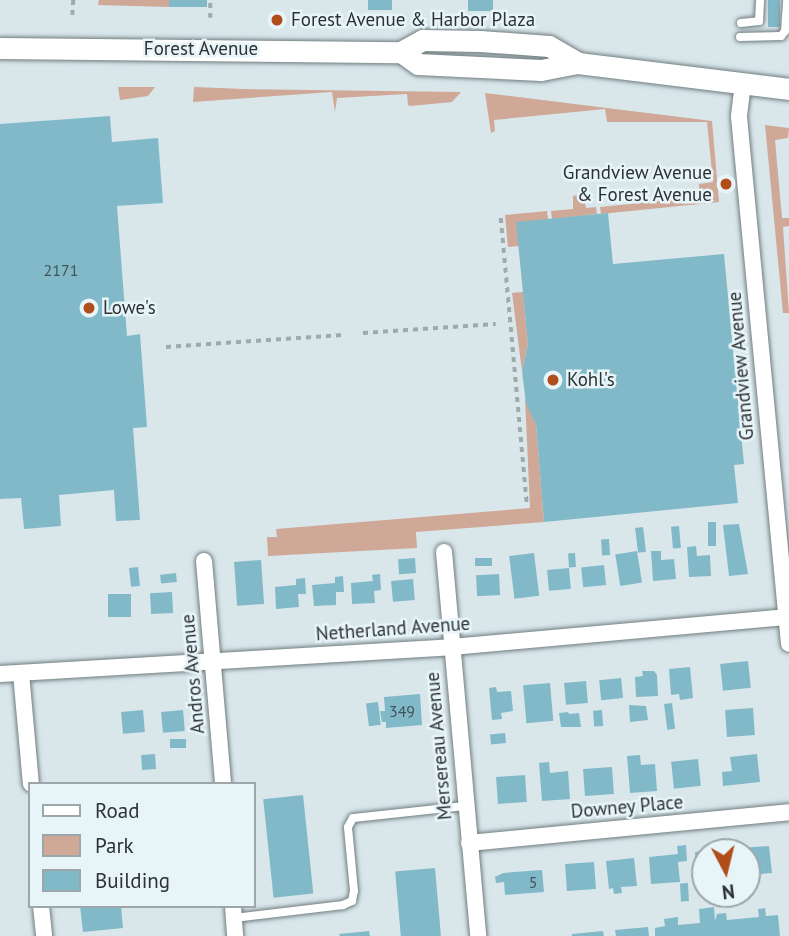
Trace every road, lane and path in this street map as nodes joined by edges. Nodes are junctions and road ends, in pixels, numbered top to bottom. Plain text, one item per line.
1 (73, 0) edge
2 (210, 0) edge
3 (760, 0) edge
4 (787, 0) edge
5 (72, 15) dead end
6 (210, 18) dead end
7 (741, 23) dead end
8 (740, 37) dead end
9 (0, 48) edge
10 (743, 83) junction
11 (789, 89) edge
12 (501, 218) dead end
13 (496, 324) dead end
14 (363, 333) dead end
15 (343, 335) dead end
16 (166, 347) dead end
17 (527, 505) dead end
18 (444, 552) dead end
19 (204, 561) dead end
20 (788, 617) edge
21 (789, 644) edge
22 (451, 646) junction
23 (214, 661) junction
24 (21, 673) junction
25 (0, 674) edge
26 (31, 782) edge
27 (223, 782) edge
28 (466, 806) junction
29 (789, 812) edge
30 (469, 843) junction
31 (41, 908) edge
32 (233, 912) edge
33 (44, 936) edge
34 (235, 936) edge
35 (478, 936) edge

1 - 5 path
2 - 6 path
3 - 7 lane
4 - 8 lane
9 - 10 main road, Forest Avenue
10 - 11 main road, Forest Avenue
10 - 20 street, Grandview Avenue
12 - 17 path
13 - 14 path
15 - 16 path
18 - 22 street, Mersereau Avenue
19 - 23 street, Andros Avenue
20 - 21 street, Grandview Avenue
20 - 22 street, Netherland Avenue
22 - 23 street, Netherland Avenue
22 - 28 street, Mersereau Avenue
23 - 24 street, Netherland Avenue
23 - 27 street, Andros Avenue
24 - 25 street, Netherland Avenue
24 - 26 street
28 - 30 street, Mersereau Avenue
28 - 32 lane
29 - 30 street, Downey Place
30 - 35 street, Mersereau Avenue
31 - 33 street
32 - 34 street

